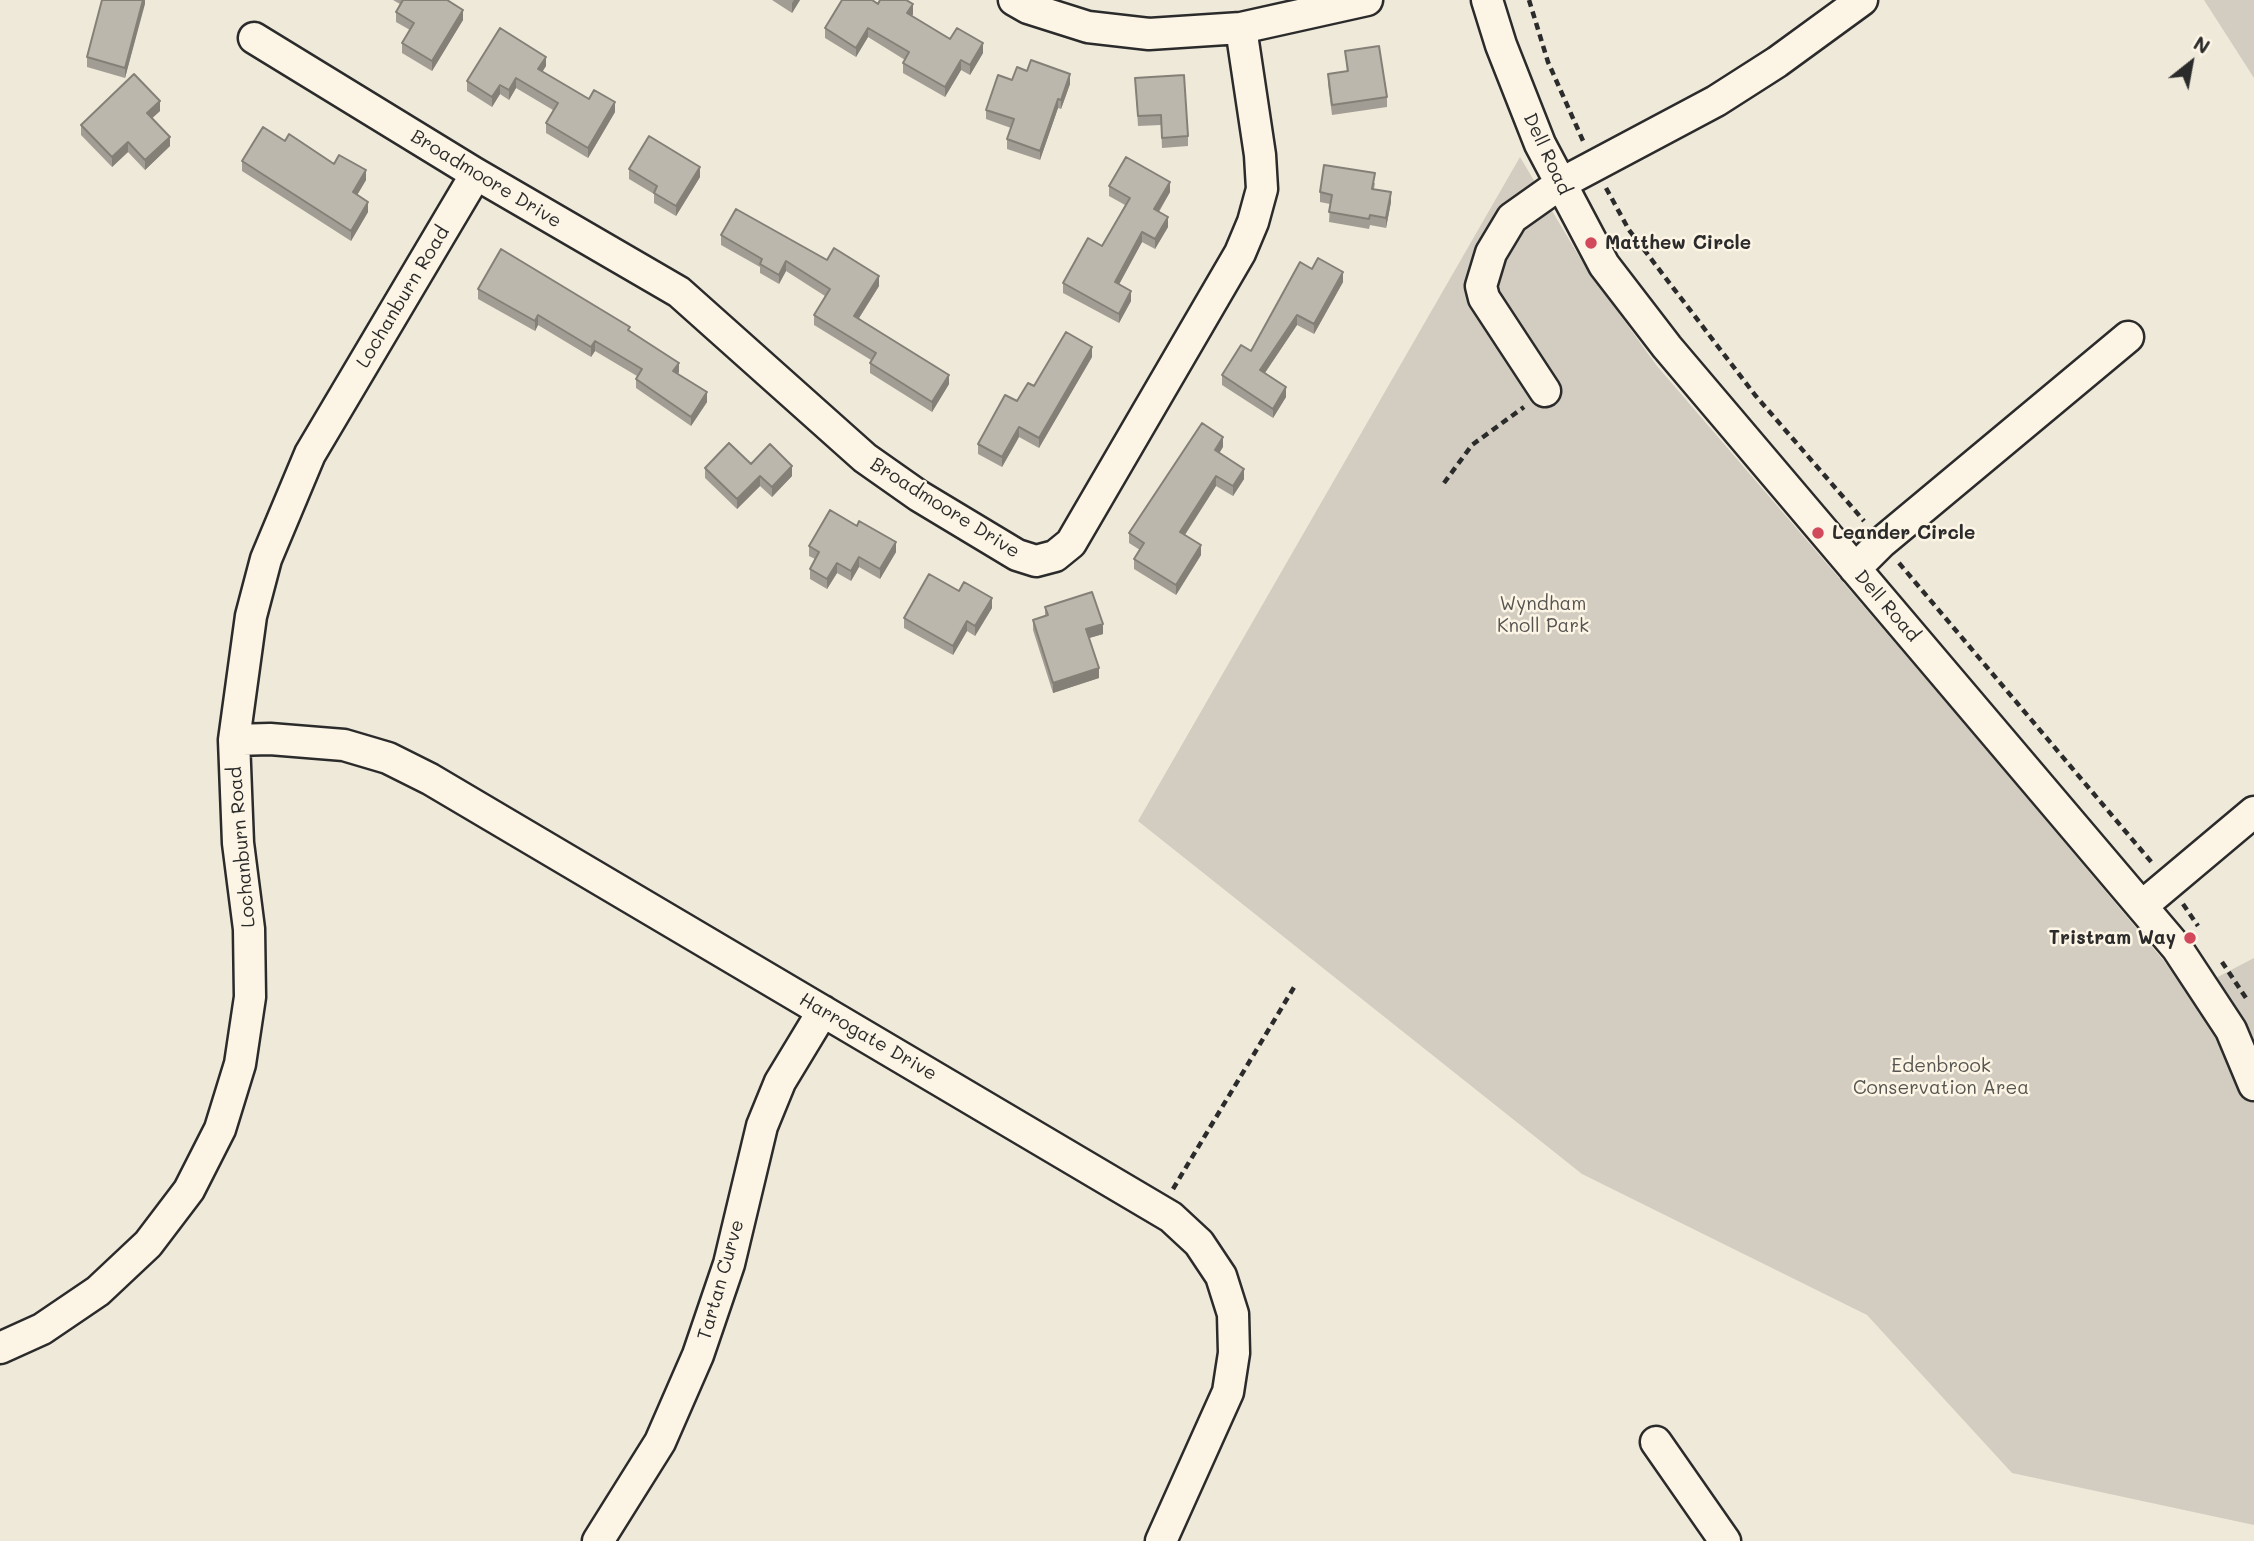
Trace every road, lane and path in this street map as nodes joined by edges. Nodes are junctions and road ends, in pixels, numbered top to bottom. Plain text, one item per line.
1 (1014, 0) edge
2 (1367, 0) edge
3 (1488, 0) edge
4 (1862, 0) edge
5 (1241, 28) junction
6 (254, 38) dead end
7 (476, 174) junction
8 (1560, 184) junction
9 (2128, 337) dead end
10 (1545, 391) joint
11 (1444, 482) dead end
12 (1855, 569) junction
13 (234, 740) junction
14 (2254, 812) edge
15 (2142, 906) junction
16 (1296, 984) dead end
17 (823, 1011) junction
18 (2254, 1085) edge
19 (1160, 1210) junction
20 (0, 1348) edge
21 (1656, 1442) dead end
22 (598, 1541) edge
23 (1161, 1541) edge
24 (1725, 1541) edge

1 - 5 street
2 - 5 street
3 - 8 street, Dell Road
4 - 8 street
5 - 7 street, Broadmoore Drive
6 - 7 street, Broadmoore Drive
7 - 13 street, Lochanburn Road
8 - 10 street
8 - 12 street, Dell Road
9 - 12 street
10 - 11 path
12 - 15 street, Dell Road
13 - 17 street, Harrogate Drive
13 - 20 street, Lochanburn Road
14 - 15 street
15 - 18 street, Dell Road
16 - 19 path
17 - 19 street, Harrogate Drive
17 - 22 street, Tartan Curve
19 - 23 street, Harrogate Drive
21 - 24 street

